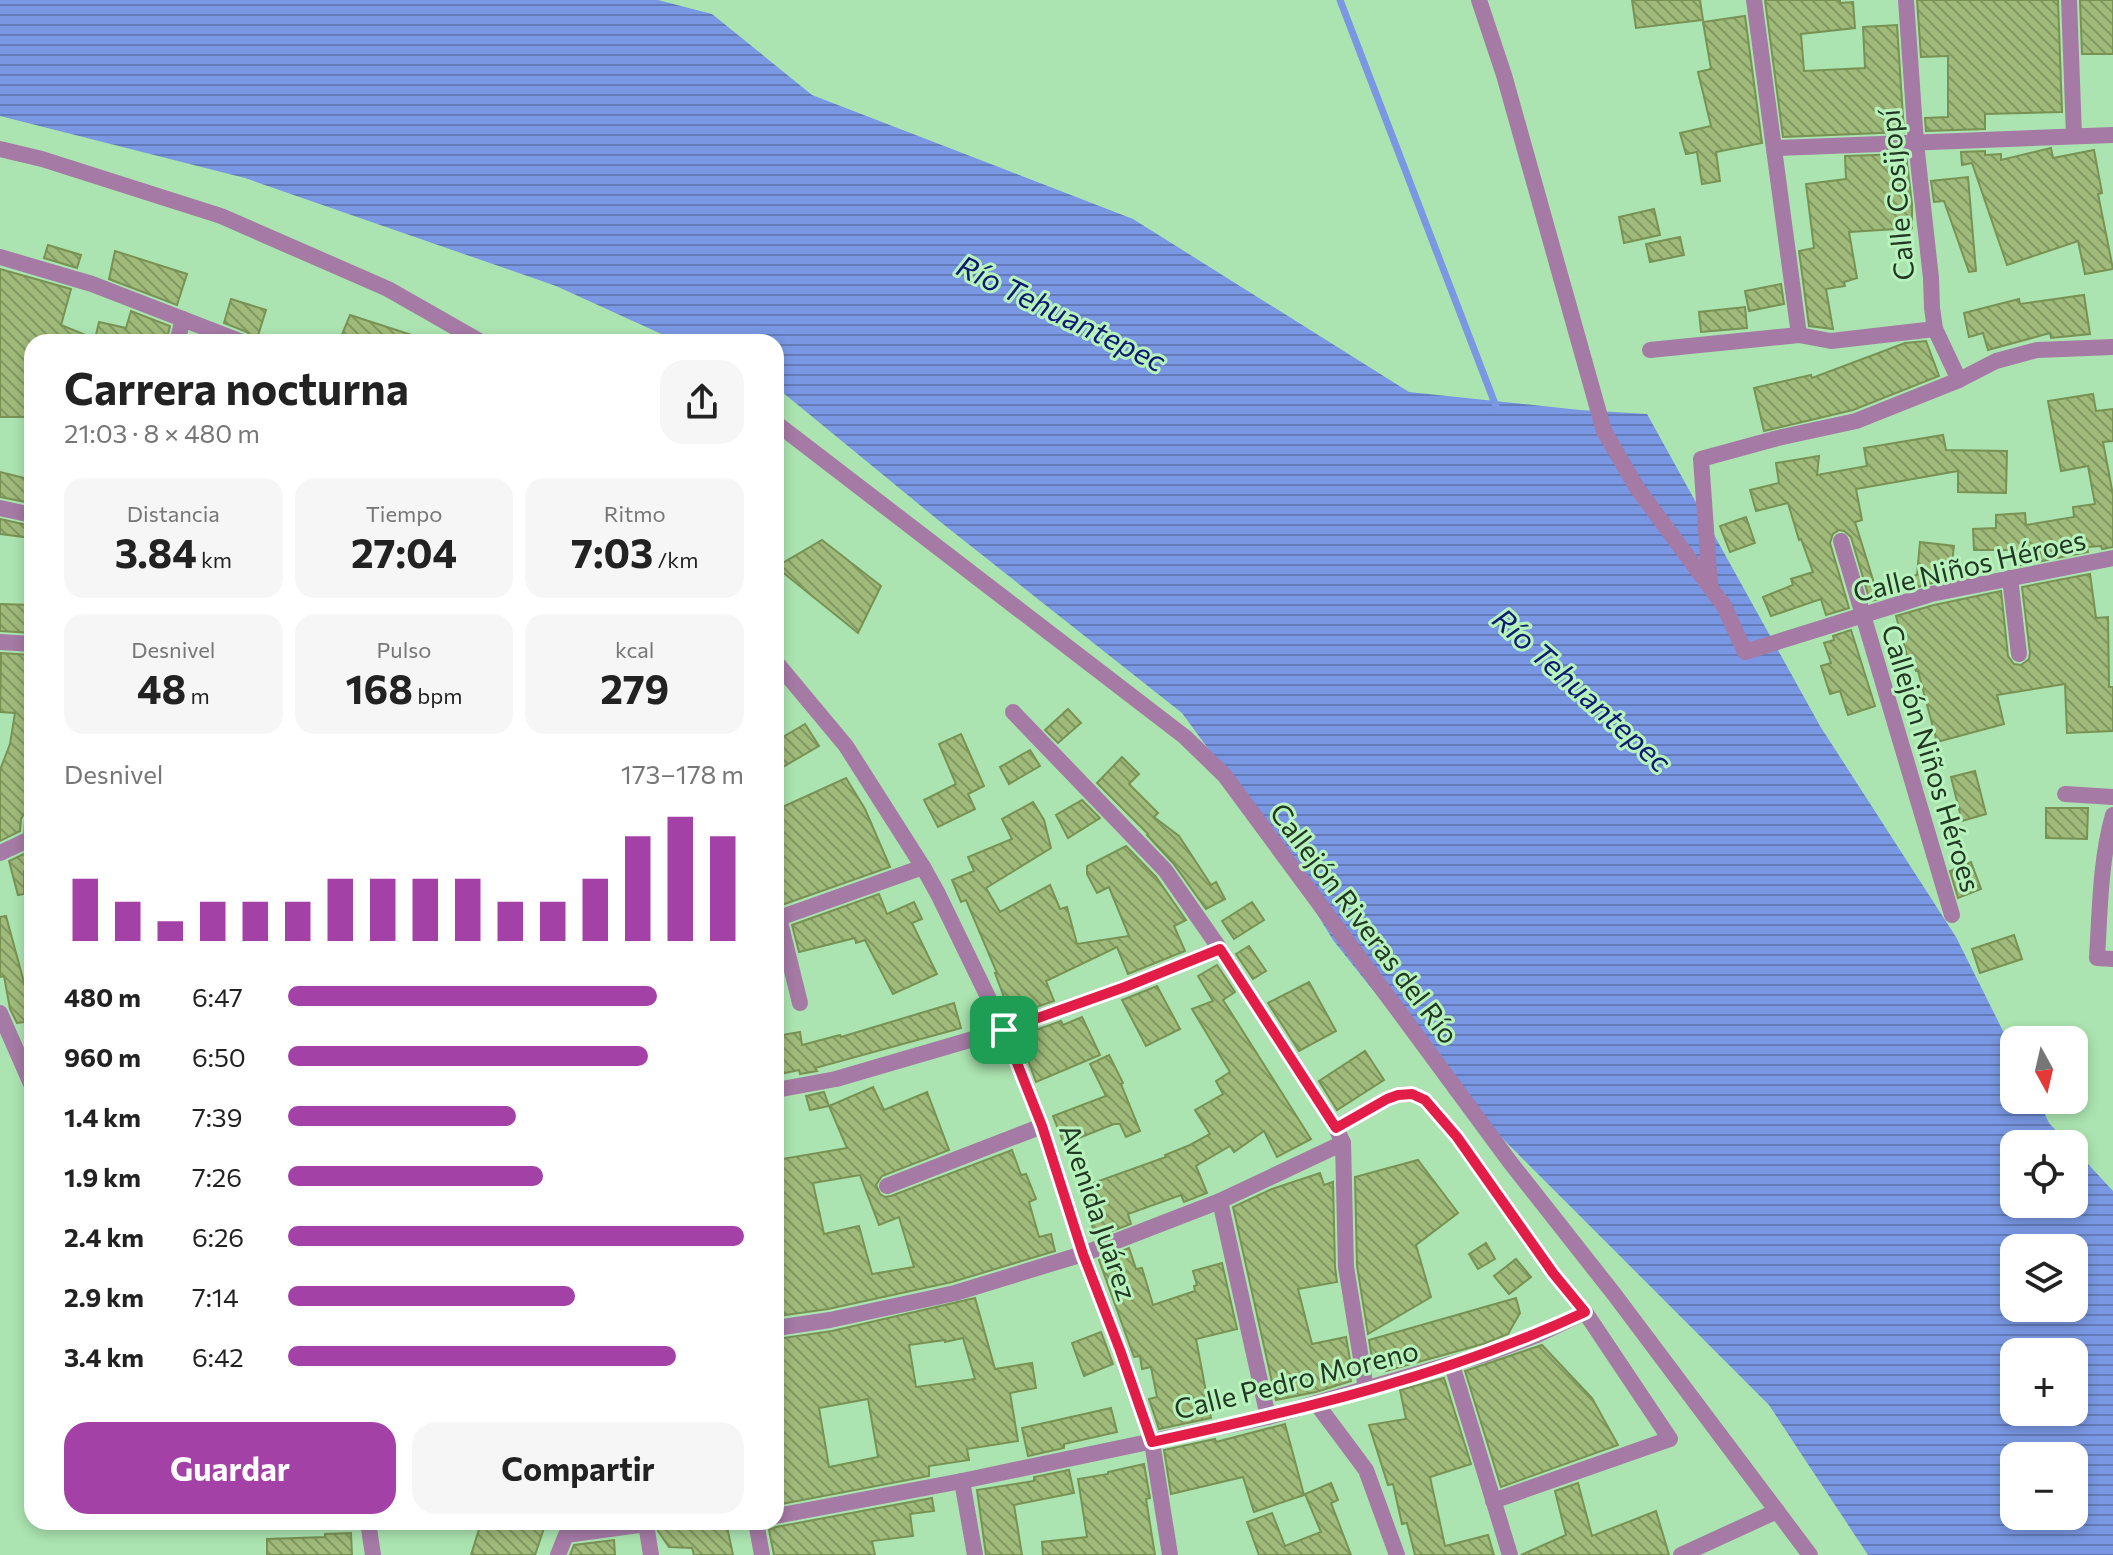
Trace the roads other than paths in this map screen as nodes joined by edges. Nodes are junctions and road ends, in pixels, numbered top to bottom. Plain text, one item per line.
1 (1479, 0) edge
2 (1754, 0) edge
3 (1906, 0) edge
4 (2069, 0) edge
5 (2113, 135) edge
6 (2074, 136) junction
7 (1916, 143) junction
8 (1775, 148) junction
9 (0, 149) edge
10 (0, 257) edge
11 (183, 319) junction
12 (1935, 329) junction
13 (179, 334) edge
14 (221, 334) edge
15 (467, 334) edge
16 (1799, 335) junction
17 (2113, 347) edge
18 (1650, 350) dead end
19 (1959, 380) junction
20 (784, 429) edge
21 (0, 508) edge
22 (24, 513) edge
23 (1841, 541) dead end
24 (2113, 558) edge
25 (2010, 578) junction
26 (1710, 586) junction
27 (1862, 616) junction
28 (0, 642) edge
29 (24, 644) edge
30 (2019, 654) dead end
31 (784, 672) edge
32 (1013, 712) dead end
33 (2065, 794) dead end
34 (2113, 797) edge
35 (2113, 815) edge
36 (24, 841) edge
37 (0, 853) edge
38 (923, 867) junction
39 (1952, 915) dead end
40 (784, 916) edge
41 (784, 938) edge
42 (1220, 949) junction
43 (2105, 958) edge
44 (800, 1003) dead end
45 (0, 1013) edge
46 (1004, 1030) junction
47 (24, 1067) edge
48 (784, 1089) edge
49 (1042, 1126) junction
50 (1340, 1136) junction
51 (887, 1186) dead end
52 (1220, 1201) junction
53 (1083, 1254) junction
54 (1585, 1312) junction
55 (784, 1327) edge
56 (1452, 1365) junction
57 (1366, 1389) junction
58 (1316, 1403) junction
59 (1268, 1417) junction
60 (1152, 1442) junction
61 (962, 1481) junction
62 (1493, 1501) junction
63 (1777, 1511) junction
64 (784, 1514) edge
65 (369, 1530) edge
66 (600, 1530) edge
67 (647, 1530) edge
68 (757, 1530) edge
69 (373, 1555) edge
70 (558, 1555) edge
71 (651, 1555) edge
72 (762, 1555) edge
73 (975, 1555) edge
74 (1170, 1555) edge
75 (1397, 1555) edge
76 (1510, 1555) edge
77 (1681, 1555) edge
78 (1810, 1555) edge

1 - 26 street
2 - 8 street
3 - 7 street, Calle Cosijopí
4 - 6 street
5 - 6 street
6 - 7 street
7 - 8 street
7 - 12 street, Calle Cosijopí
8 - 16 street
9 - 15 street
10 - 11 street
11 - 13 street
11 - 14 street
12 - 16 street
12 - 19 street, Calle Cosijopí
16 - 18 street
17 - 19 street
19 - 26 street
20 - 63 street, Callejón Riveras del Río
21 - 22 street
23 - 27 street, Callejón Niños Héroes
24 - 25 street, Calle Niños Héroes
25 - 27 street, Calle Niños Héroes
25 - 30 street
26 - 27 street, Calle Niños Héroes
27 - 39 street, Callejón Niños Héroes
28 - 29 street
31 - 38 street, Avenida Juárez
32 - 42 street
33 - 34 street
35 - 43 street
36 - 37 street
38 - 40 street
38 - 46 street, Avenida Juárez
41 - 44 street
42 - 46 street
42 - 50 street
45 - 47 street
46 - 48 street
46 - 49 street, Avenida Juárez
49 - 51 street
49 - 53 street, Avenida Juárez
50 - 52 street
50 - 54 street
50 - 57 street
52 - 53 street
52 - 59 street
53 - 55 street
53 - 60 street, Avenida Juárez
54 - 56 street, Calle Pedro Moreno
54 - 62 street
56 - 57 street, Calle Pedro Moreno
56 - 62 street
57 - 58 street, Calle Pedro Moreno
58 - 59 street, Calle Pedro Moreno
58 - 75 street
59 - 60 street, Calle Pedro Moreno
60 - 61 street, Calle Pedro Moreno
60 - 74 street, Avenida Juárez
61 - 64 street, Calle Pedro Moreno
61 - 73 street
62 - 76 street
63 - 77 street
63 - 78 street, Callejón Riveras del Río
65 - 69 street
66 - 70 street
67 - 71 street
68 - 72 street

